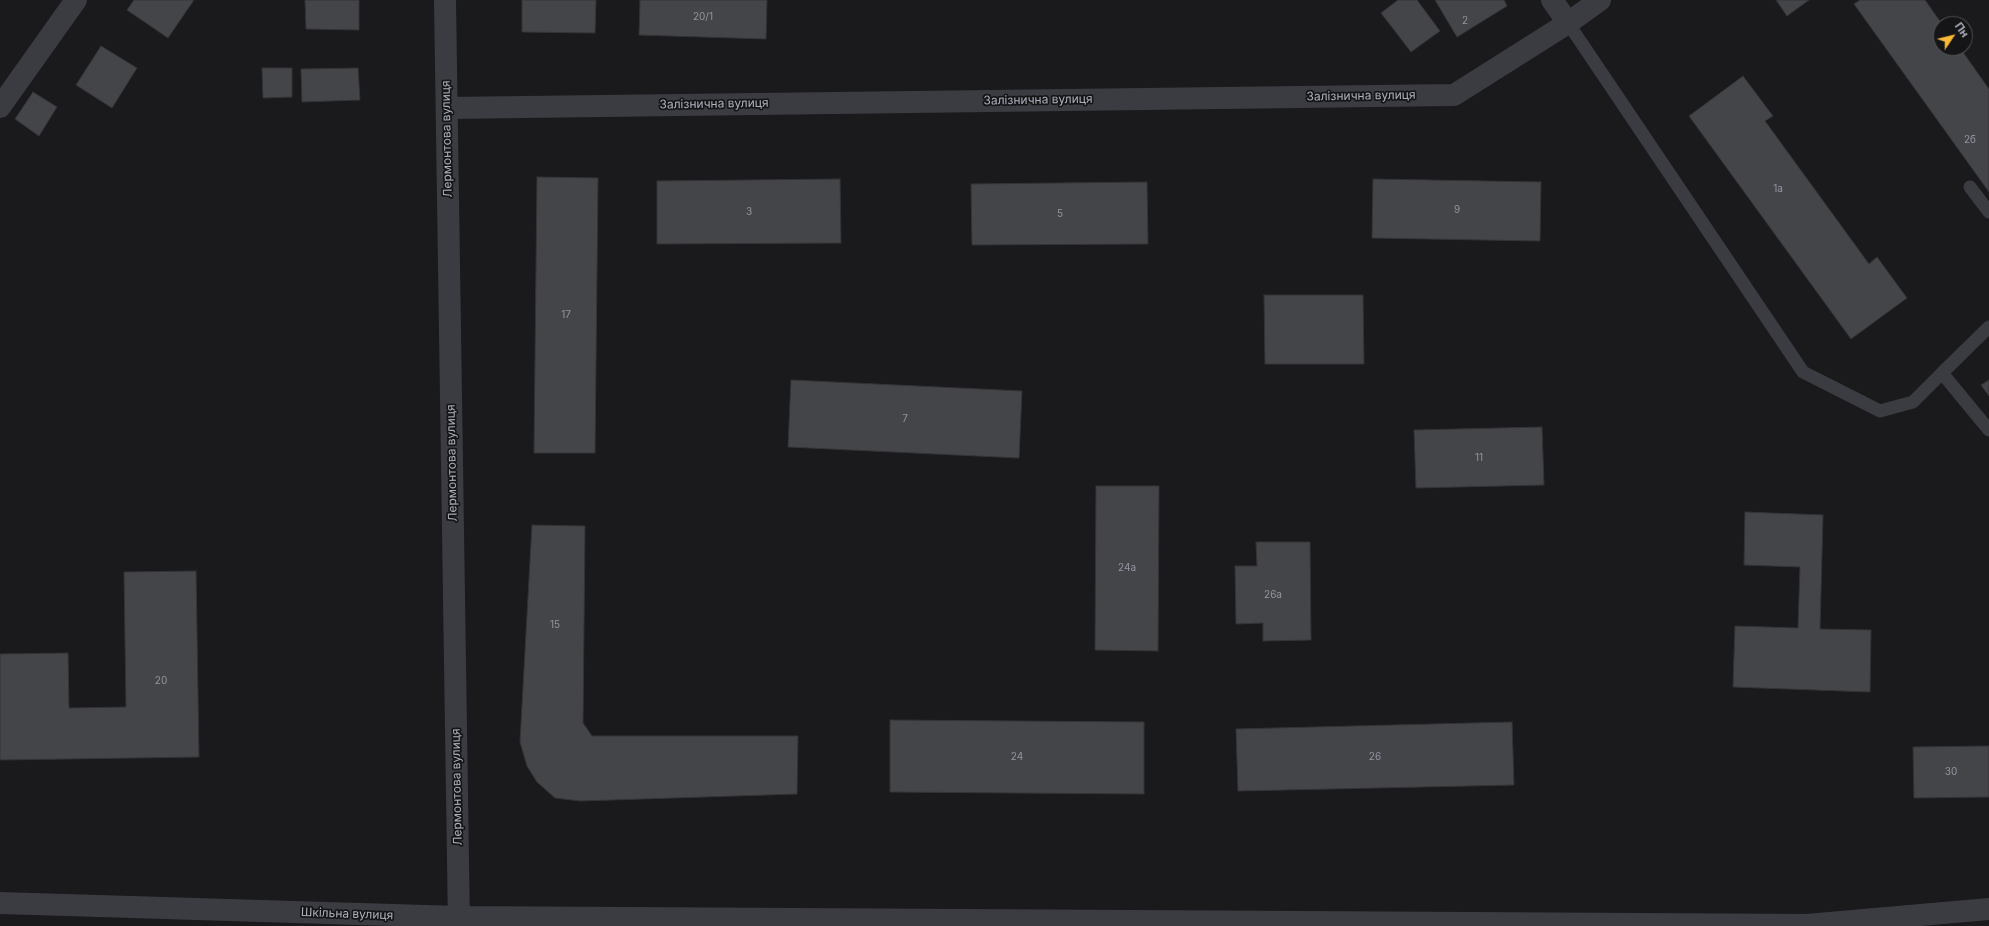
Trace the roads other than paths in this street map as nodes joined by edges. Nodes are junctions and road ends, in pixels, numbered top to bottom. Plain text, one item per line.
1 (76, 0) edge
2 (445, 0) edge
3 (1552, 0) edge
4 (1600, 0) edge
5 (1568, 23) junction
6 (0, 107) edge
7 (447, 108) junction
8 (1970, 187) dead end
9 (1989, 212) edge
10 (1989, 327) edge
11 (1942, 373) junction
12 (1989, 430) edge
13 (0, 904) edge
14 (1989, 909) edge
15 (459, 922) edge

1 - 6 street
2 - 7 street, Лермонтова вулиця
3 - 5 street
4 - 5 street, Залізнична вулиця
5 - 7 street, Залізнична вулиця
5 - 11 lane
7 - 15 street, Лермонтова вулиця
8 - 9 lane
10 - 11 lane
11 - 12 lane
13 - 15 street, Шкільна вулиця
14 - 15 street, Шкільна вулиця

